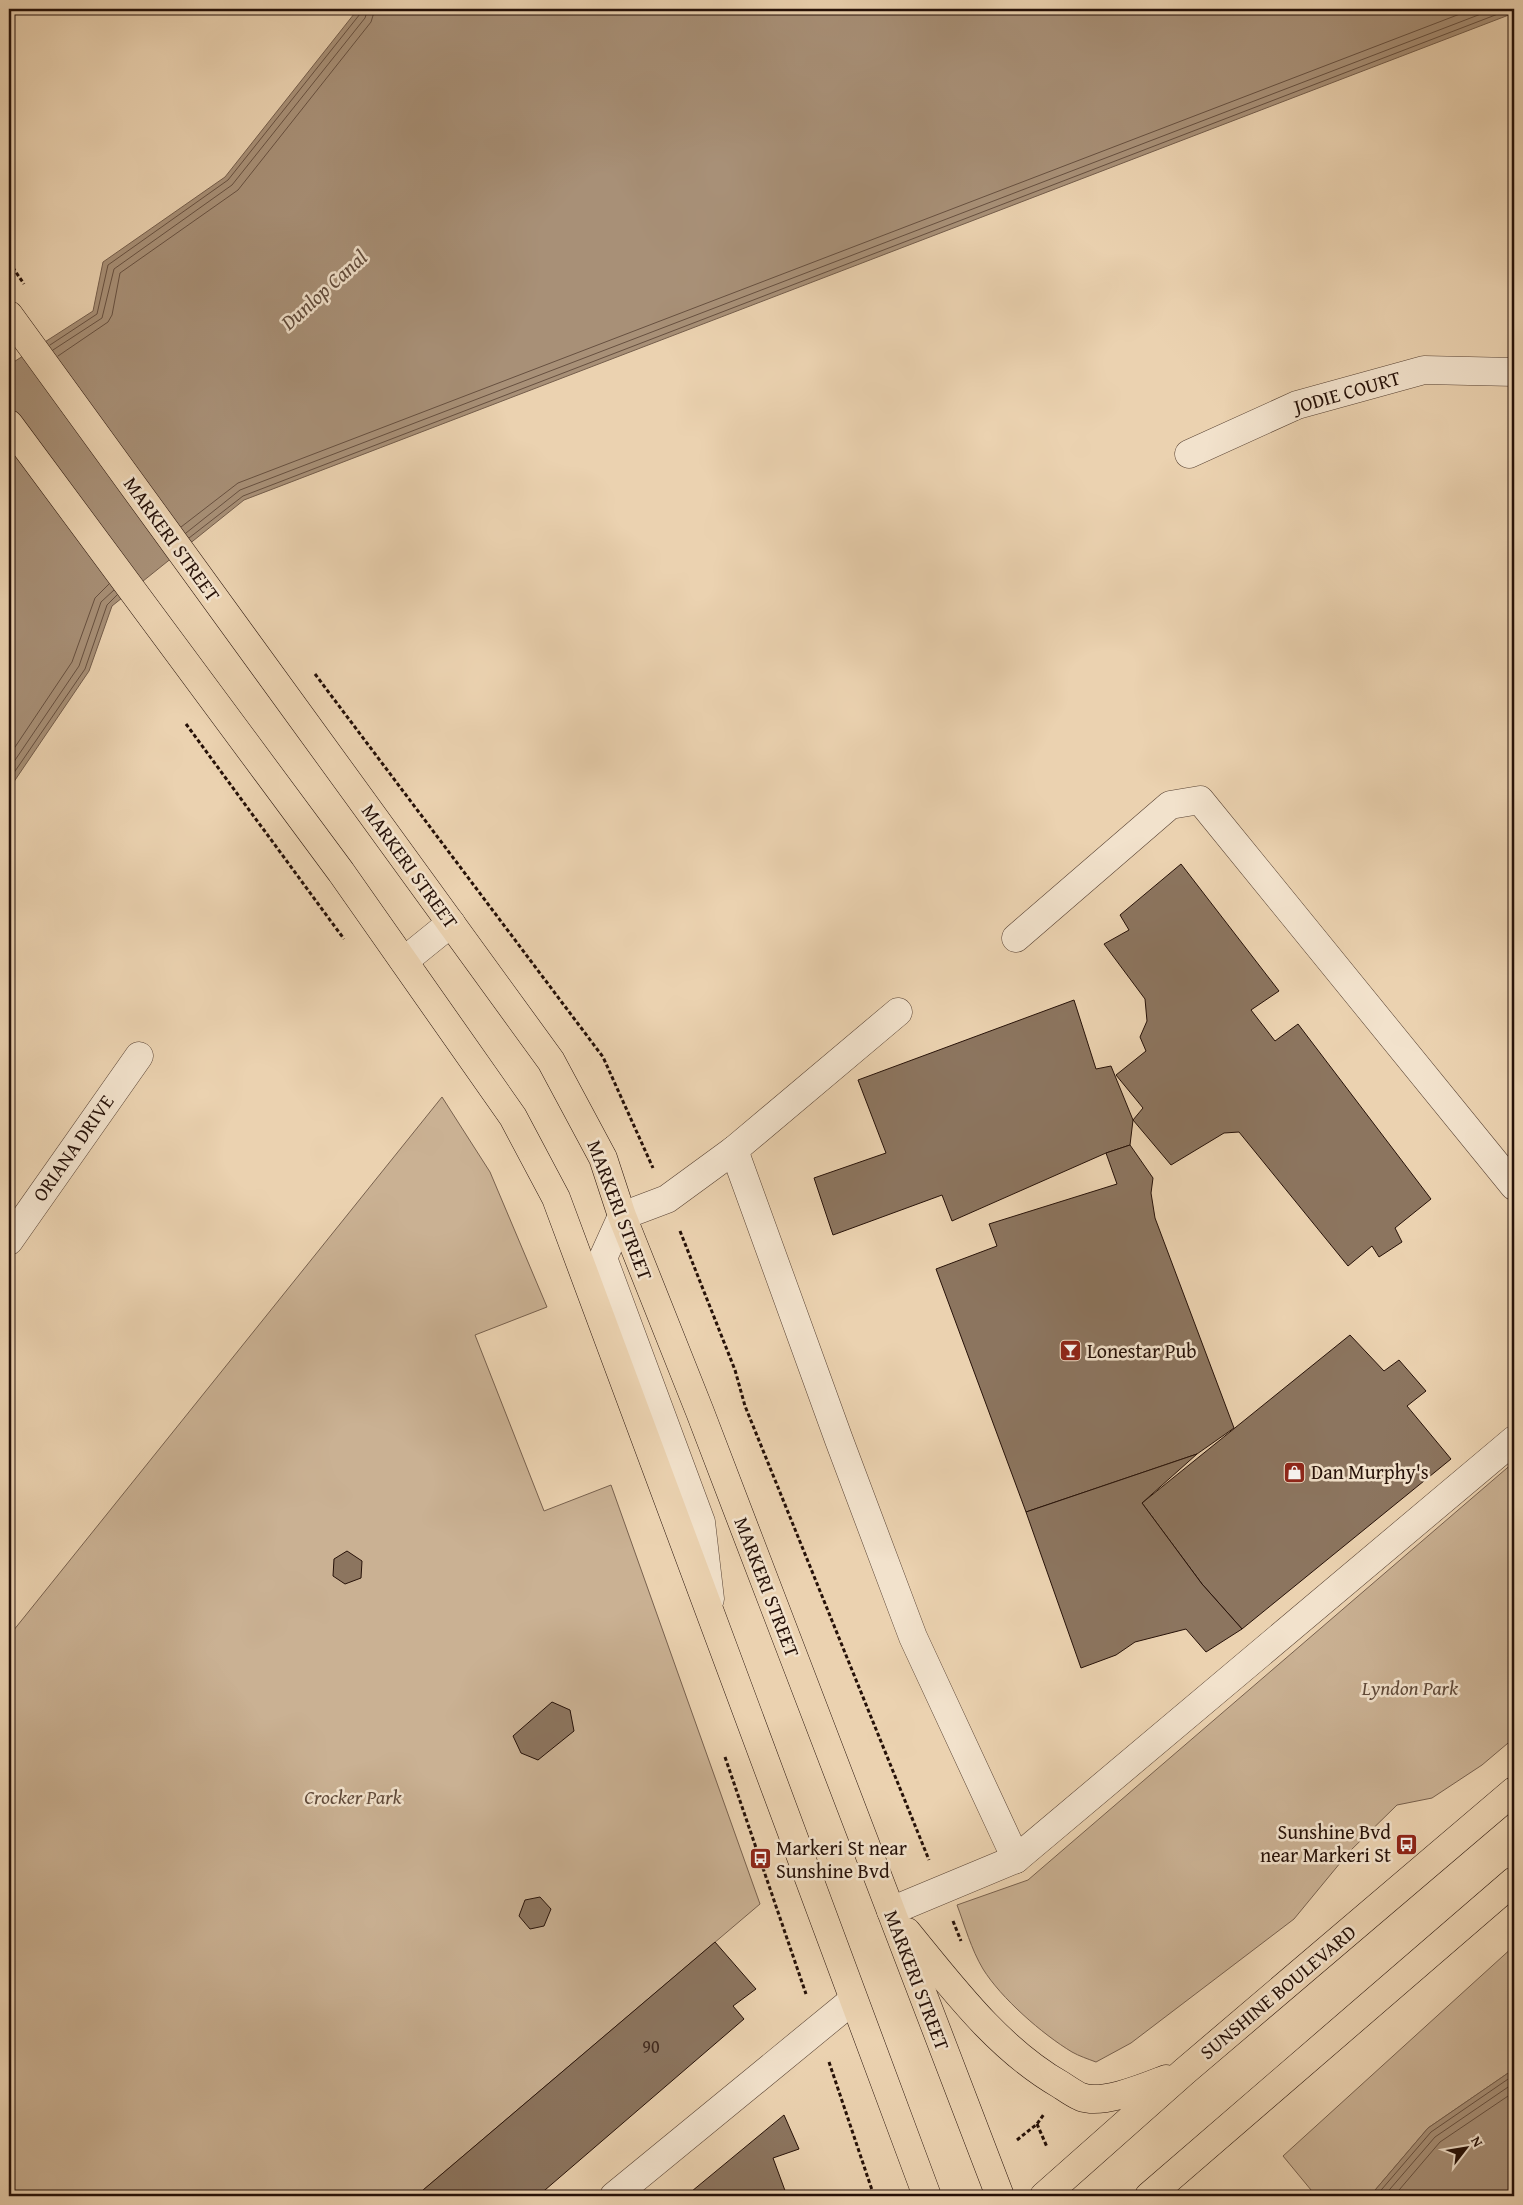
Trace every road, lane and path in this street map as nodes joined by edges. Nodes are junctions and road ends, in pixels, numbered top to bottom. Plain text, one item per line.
1 (9, 262) edge
2 (18, 275) dead end
3 (9, 315) edge
4 (1514, 372) edge
5 (9, 424) edge
6 (1189, 454) dead end
7 (185, 723) dead end
8 (451, 923) junction
9 (1016, 938) dead end
10 (347, 944) dead end
11 (404, 961) junction
12 (898, 1012) dead end
13 (138, 1056) dead end
14 (734, 1150) junction
15 (1514, 1186) edge
16 (622, 1216) junction
17 (9, 1241) edge
18 (1514, 1440) edge
19 (712, 1620) junction
20 (722, 1750) dead end
21 (1514, 1791) edge
22 (1016, 1860) junction
23 (1514, 1881) edge
24 (891, 1911) junction
25 (853, 2000) junction
26 (818, 2029) junction
27 (1185, 2071) junction
28 (1049, 2107) dead end
29 (1037, 2124) junction
30 (1018, 2140) dead end
31 (1048, 2147) dead end
32 (614, 2196) edge
33 (874, 2196) edge
34 (927, 2196) edge
35 (1000, 2196) edge
36 (1044, 2196) edge
37 (1149, 2196) edge

1 - 2 path
3 - 8 main road, MARKERI STREET
4 - 6 street, JODIE COURT
5 - 11 main road
7 - 10 path
8 - 11 street
8 - 16 main road, MARKERI STREET
9 - 15 street
11 - 19 main road
12 - 14 street
13 - 17 street, ORIANA DRIVE
14 - 16 street
14 - 22 street
16 - 19 street
16 - 24 main road, MARKERI STREET
18 - 22 street
19 - 25 main road
20 - 26 path
21 - 27 main road, SUNSHINE BOULEVARD
22 - 24 street
23 - 37 main road
24 - 27 main road
24 - 35 main road, MARKERI STREET
25 - 26 street
25 - 34 main road
26 - 32 street
26 - 33 path
27 - 36 main road, SUNSHINE BOULEVARD
28 - 29 path
29 - 30 path
29 - 31 path

